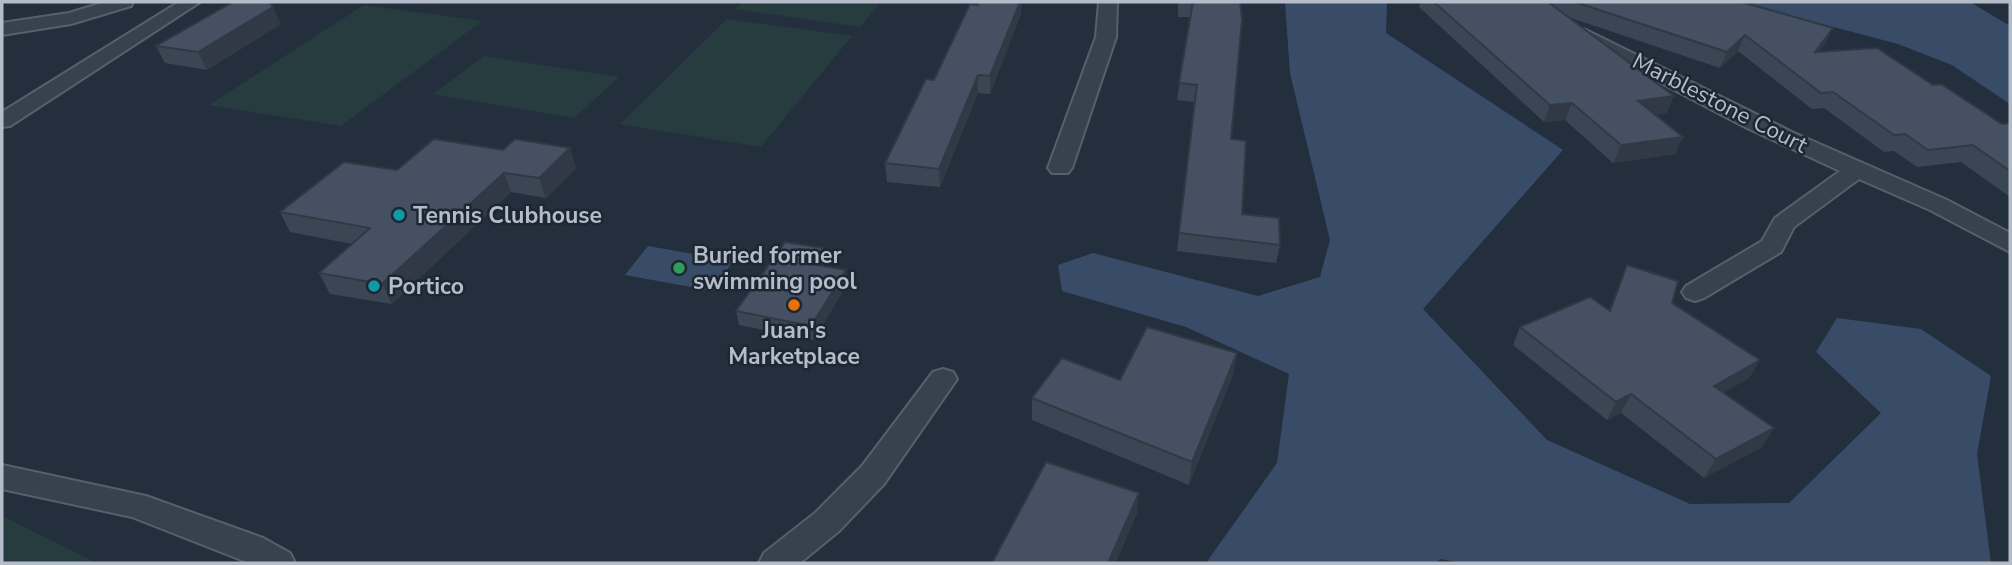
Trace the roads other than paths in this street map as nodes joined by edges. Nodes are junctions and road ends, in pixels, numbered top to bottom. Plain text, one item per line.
1 (124, 2) edge
2 (191, 2) edge
3 (1108, 2) edge
4 (2, 29) edge
5 (1584, 35) edge
6 (3, 116) edge
7 (1060, 168) dead end
8 (1856, 170) junction
9 (2010, 244) edge
10 (1695, 292) dead end
11 (943, 379) dead end
12 (2, 477) edge
13 (278, 563) edge
14 (776, 563) edge

1 - 4 street
2 - 6 street
3 - 7 street
5 - 8 street, Marblestone Court
8 - 9 street, Marblestone Court
8 - 10 street
11 - 14 street
12 - 13 street

